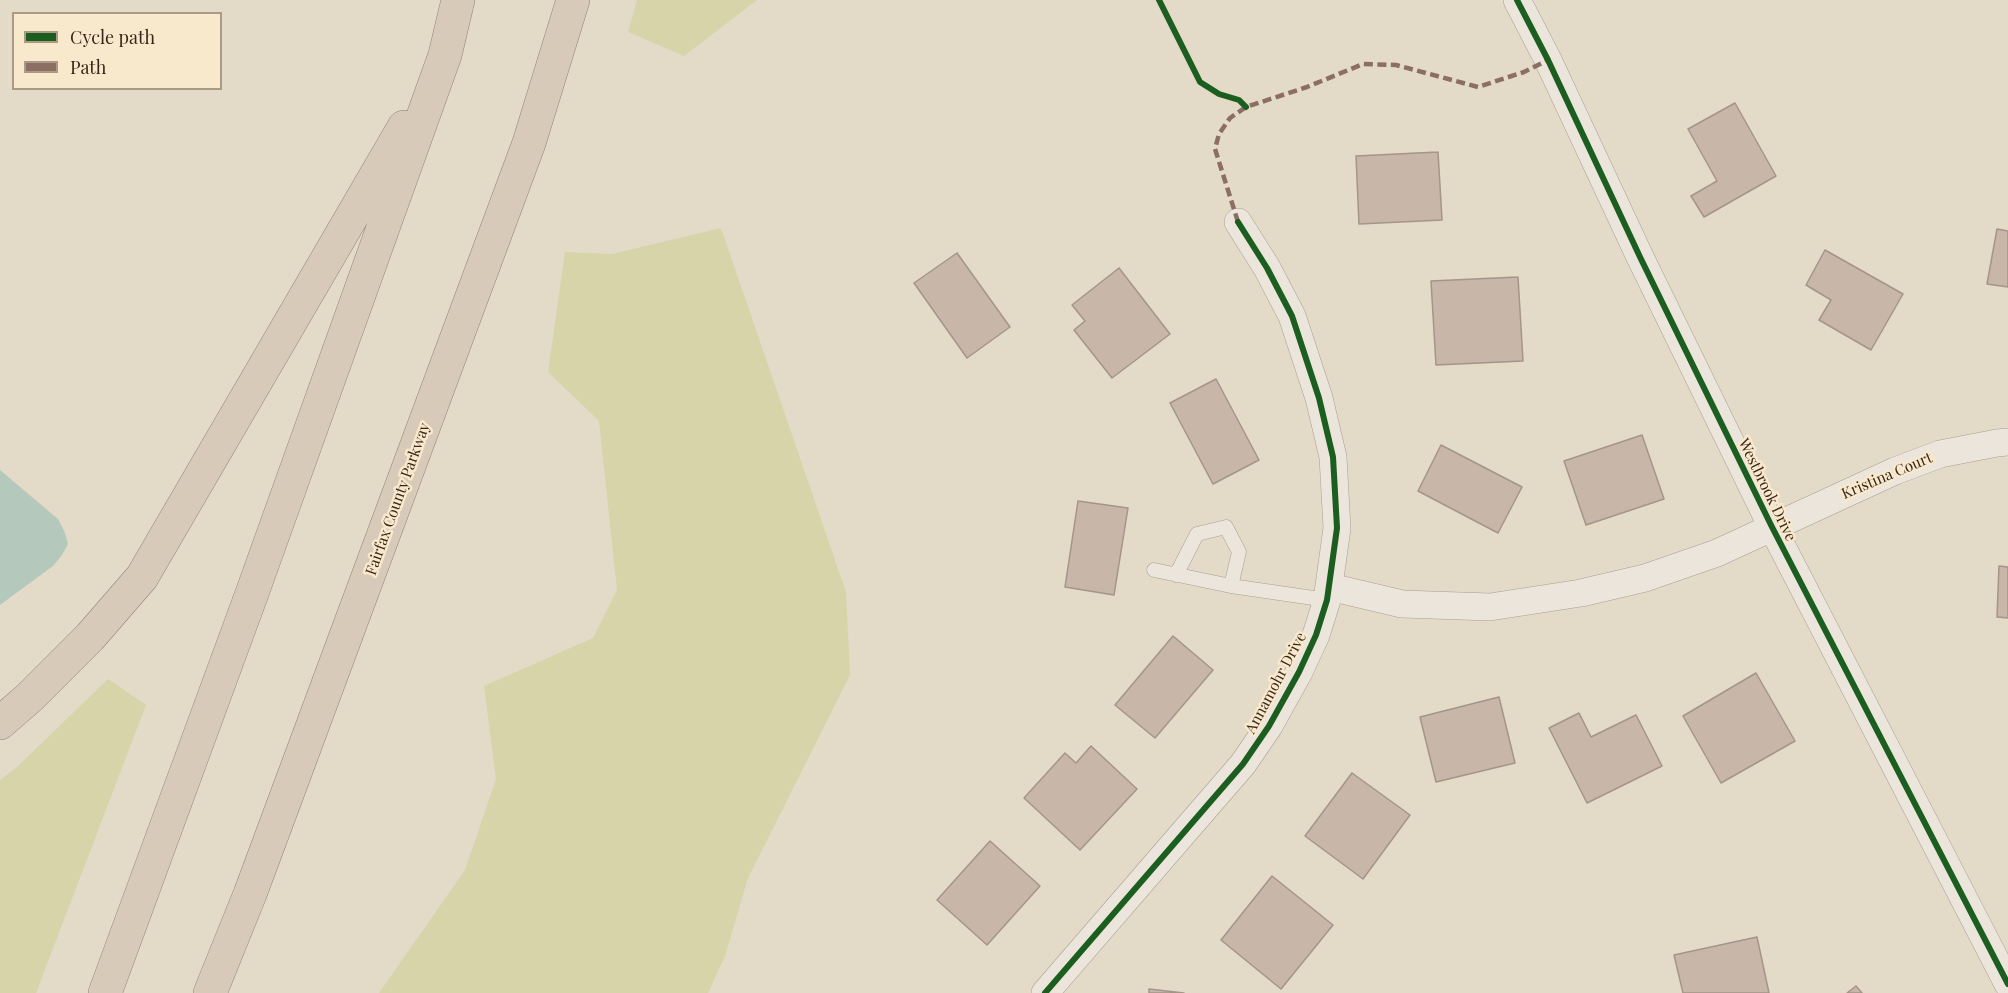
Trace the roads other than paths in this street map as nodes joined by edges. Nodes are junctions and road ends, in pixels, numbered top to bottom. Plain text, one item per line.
1 (459, 0) edge
2 (573, 0) edge
3 (1517, 0) edge
4 (445, 55) junction
5 (1238, 222) dead end
6 (2008, 442) edge
7 (1772, 526) junction
8 (1154, 570) dead end
9 (1176, 575) junction
10 (1231, 586) junction
11 (1329, 593) junction
12 (0, 723) edge
13 (250, 894) junction
14 (2008, 984) edge
15 (105, 993) edge
16 (210, 993) edge
17 (235, 993) edge
18 (1045, 993) edge

1 - 4 highway
2 - 13 highway, Fairfax County Parkway
3 - 7 street, Westbrook Drive
4 - 12 highway
4 - 15 highway
5 - 11 street, Annamohr Drive
6 - 7 street, Kristina Court
7 - 11 street, Kristina Court
7 - 14 street, Westbrook Drive
8 - 9 lane
9 - 10 lane
9 - 10 lane
10 - 11 lane
11 - 18 street, Annamohr Drive
13 - 16 highway, Fairfax County Parkway
13 - 17 highway

